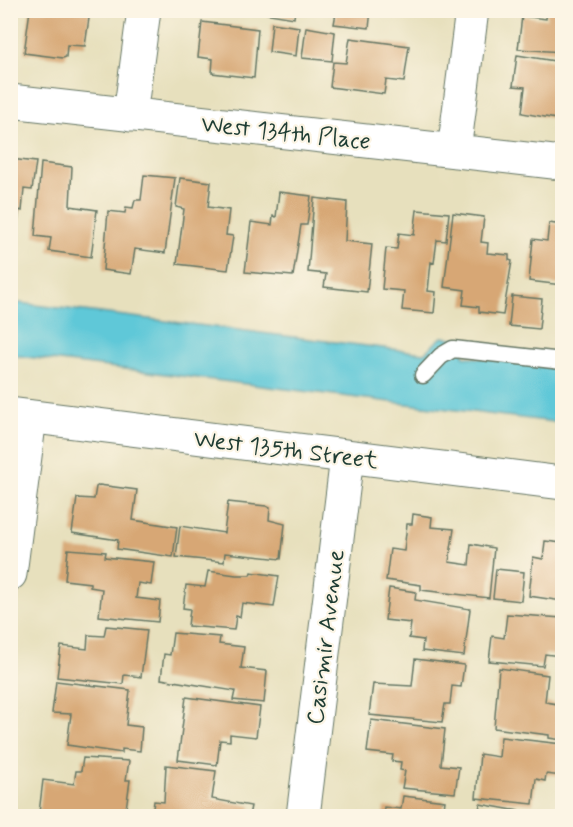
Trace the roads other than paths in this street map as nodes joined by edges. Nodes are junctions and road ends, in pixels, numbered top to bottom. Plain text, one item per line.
1 (144, 10) edge
2 (472, 10) edge
3 (10, 101) edge
4 (130, 115) junction
5 (454, 151) junction
6 (562, 163) edge
7 (562, 361) edge
8 (423, 375) dead end
9 (20, 416) edge
10 (347, 457) junction
11 (562, 483) edge
12 (10, 574) edge
13 (303, 816) edge

1 - 4 street
2 - 5 street
3 - 4 street, West 134th Place
4 - 5 street, West 134th Place
5 - 6 street, West 134th Place
7 - 8 lane
9 - 10 street, West 135th Street
9 - 12 street
10 - 11 street, West 135th Street
10 - 13 street, Casimir Avenue

